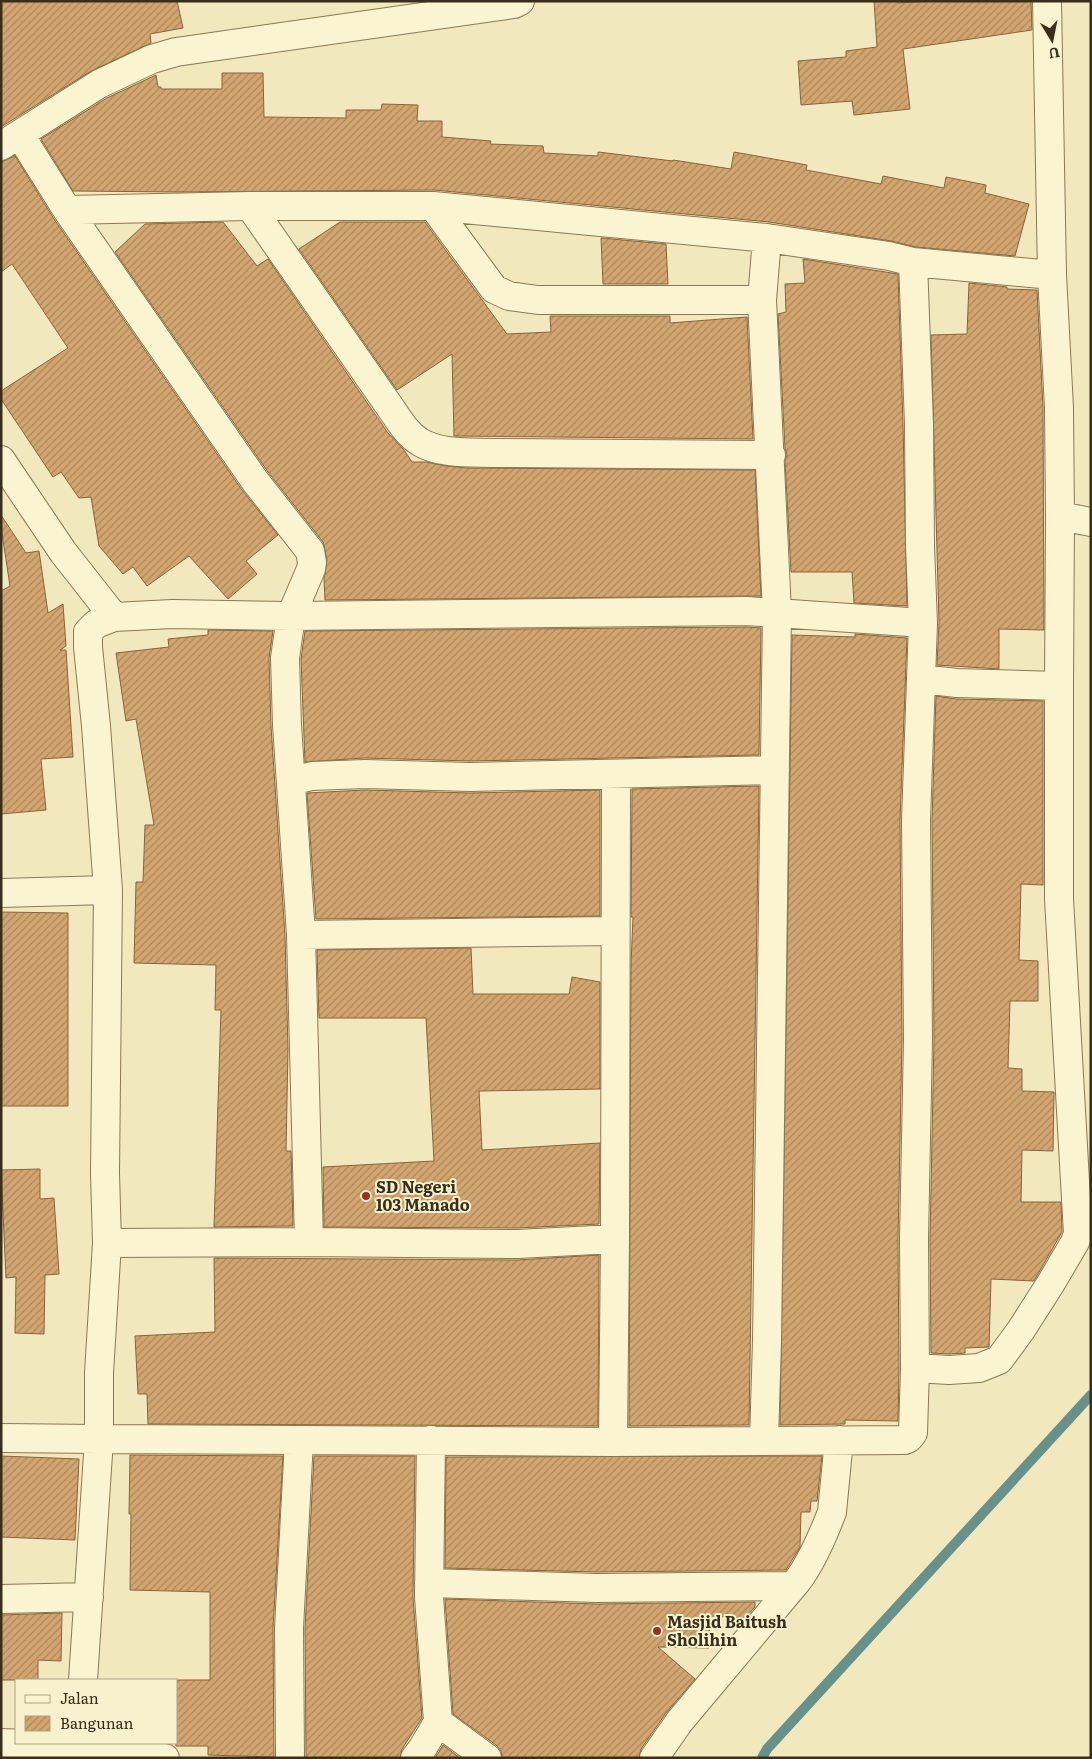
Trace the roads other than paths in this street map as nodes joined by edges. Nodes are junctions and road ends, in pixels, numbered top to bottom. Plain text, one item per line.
1 (520, 1) edge
2 (1046, 1) edge
3 (11, 141) edge
4 (250, 206) junction
5 (433, 206) junction
6 (68, 210) junction
7 (767, 238) junction
8 (914, 262) junction
9 (1052, 275) junction
10 (762, 300) junction
11 (770, 455) junction
12 (1, 460) edge
13 (1060, 516) junction
14 (1091, 522) edge
15 (777, 612) junction
16 (291, 616) junction
17 (114, 617) junction
18 (923, 623) junction
19 (921, 679) junction
20 (1059, 686) junction
21 (775, 770) junction
22 (616, 774) junction
23 (291, 781) junction
24 (108, 890) junction
25 (1, 893) edge
26 (614, 931) junction
27 (301, 935) junction
28 (614, 1239) junction
29 (309, 1242) junction
30 (107, 1243) junction
31 (915, 1368) junction
32 (1, 1438) edge
33 (99, 1439) junction
34 (299, 1440) junction
35 (431, 1440) junction
36 (839, 1440) junction
37 (764, 1441) junction
38 (613, 1442) junction
39 (429, 1583) junction
40 (793, 1586) junction
41 (89, 1597) junction
42 (1, 1599) edge
43 (83, 1679) edge
44 (438, 1722) junction
45 (1, 1743) edge
46 (15, 1743) edge
47 (81, 1744) edge
48 (165, 1758) edge
49 (290, 1758) edge
50 (416, 1758) edge
51 (486, 1758) edge
52 (654, 1758) edge

1 - 3 street
2 - 9 street
3 - 6 street
4 - 5 street
4 - 6 street
4 - 11 street
5 - 7 street
5 - 10 street
6 - 16 street
7 - 8 street
7 - 10 street
8 - 9 street
8 - 18 street
9 - 13 street
10 - 11 street
11 - 15 street
12 - 17 street
13 - 14 street
13 - 20 street
15 - 16 street
15 - 18 street
15 - 21 street
16 - 17 street
16 - 23 street
17 - 24 street
18 - 19 street
19 - 20 street
19 - 31 street
20 - 31 street
21 - 22 street
21 - 37 street
22 - 23 street
22 - 26 street
23 - 27 street
24 - 25 street
24 - 30 street
26 - 27 street
26 - 28 street
27 - 29 street
28 - 29 street
28 - 38 street
29 - 30 street
30 - 33 street
31 - 36 street
32 - 33 street
33 - 34 street
33 - 41 street
34 - 35 street
34 - 49 street
35 - 38 street
35 - 39 street
36 - 37 street
36 - 40 street
37 - 38 street
39 - 40 street
39 - 44 street
40 - 52 street
41 - 42 street
41 - 43 street
44 - 50 street
44 - 51 street
45 - 46 street
47 - 48 street

